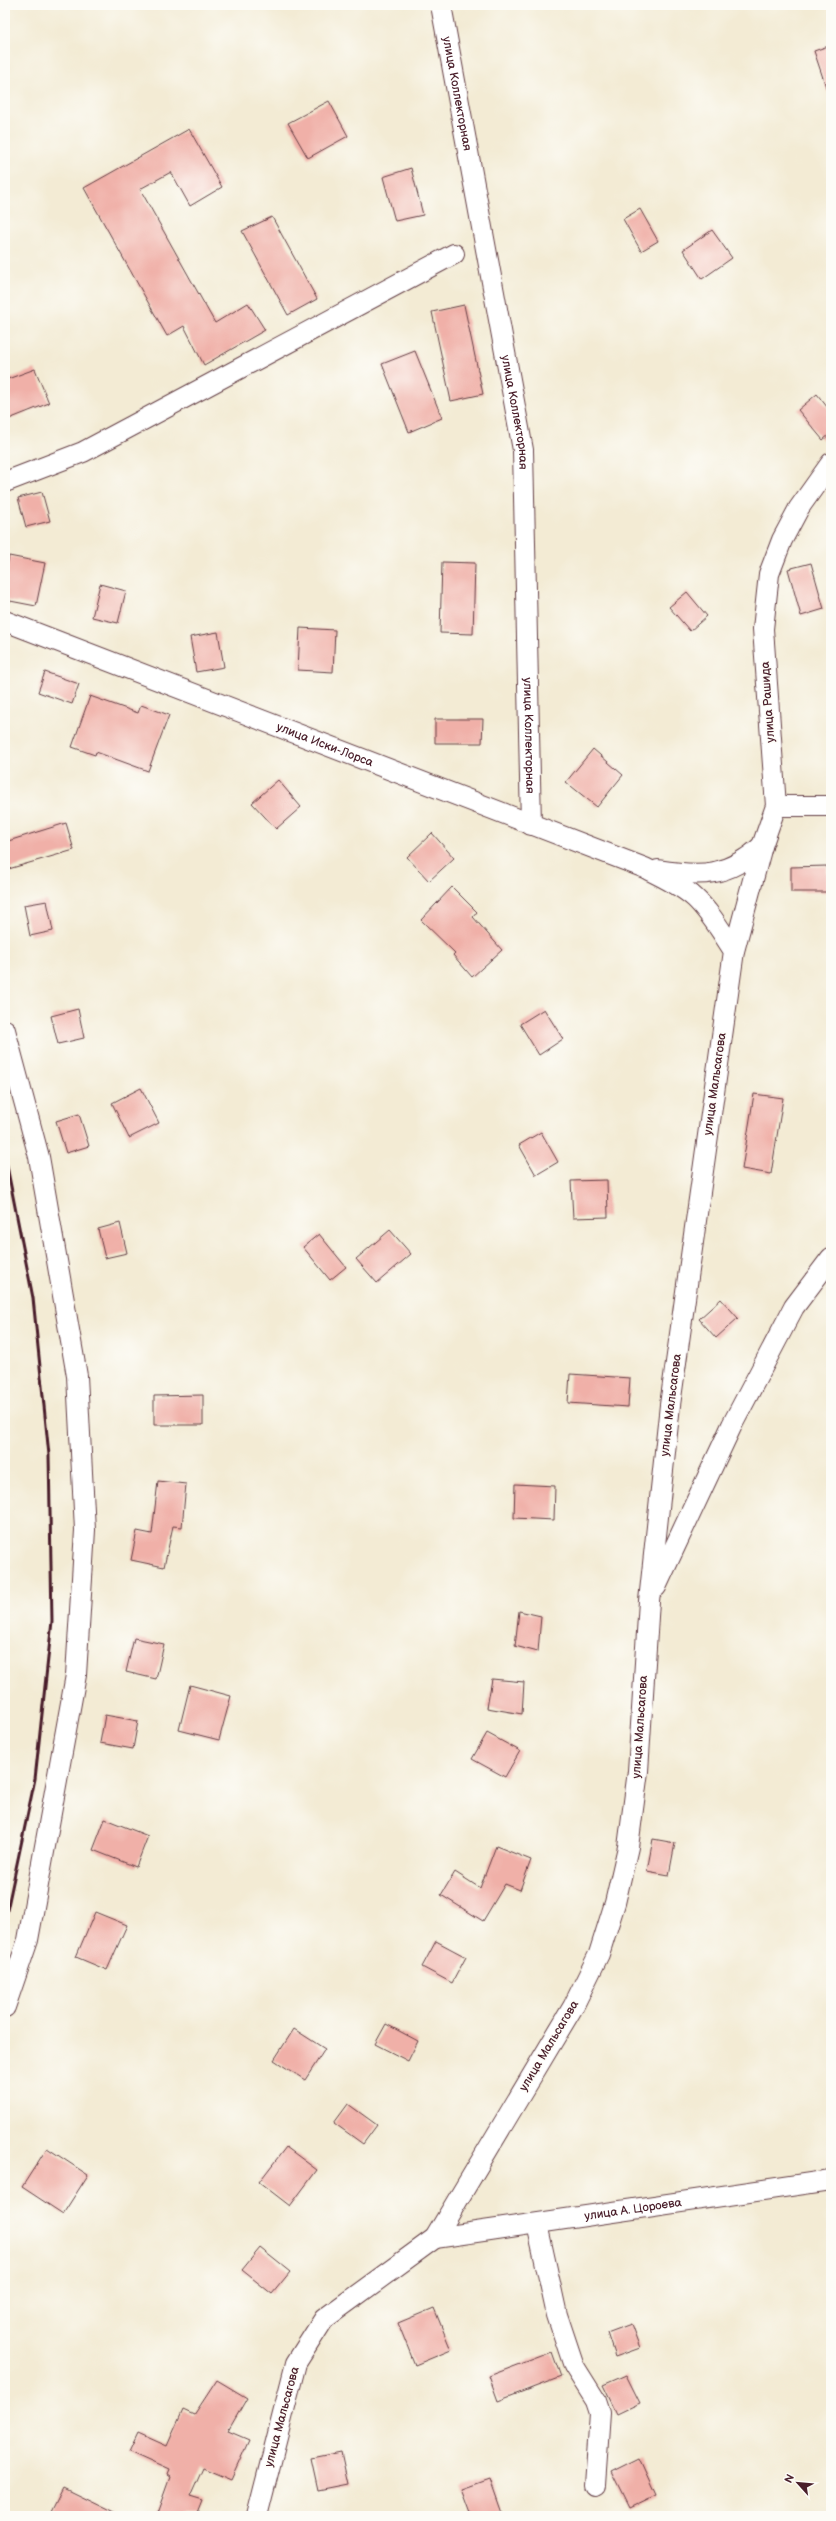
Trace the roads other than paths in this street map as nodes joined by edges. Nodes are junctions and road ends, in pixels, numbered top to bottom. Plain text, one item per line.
1 (442, 5) edge
2 (454, 254) dead end
3 (831, 463) edge
4 (5, 482) edge
5 (5, 621) edge
6 (776, 806) junction
7 (831, 806) edge
8 (531, 825) junction
9 (762, 846) junction
10 (645, 868) junction
11 (734, 951) junction
12 (5, 1030) edge
13 (831, 1258) edge
14 (649, 1601) junction
15 (5, 2007) edge
16 (831, 2180) edge
17 (537, 2224) junction
18 (435, 2238) junction
19 (595, 2485) dead end
20 (257, 2516) edge

1 - 8 street, улица Коллекторная
2 - 4 street
3 - 6 street, улица Рашида
5 - 8 street, улица Иски-Лорса
6 - 7 street
6 - 9 street, улица Рашида
8 - 10 street, улица Иски-Лорса
9 - 10 street
9 - 11 street, улица Рашида
10 - 11 street
11 - 14 street, улица Мальсагова
12 - 15 street
13 - 14 street
14 - 18 street, улица Мальсагова
16 - 17 street, улица А. Цороева
17 - 18 street, улица А. Цороева
17 - 19 street
18 - 20 street, улица Мальсагова

